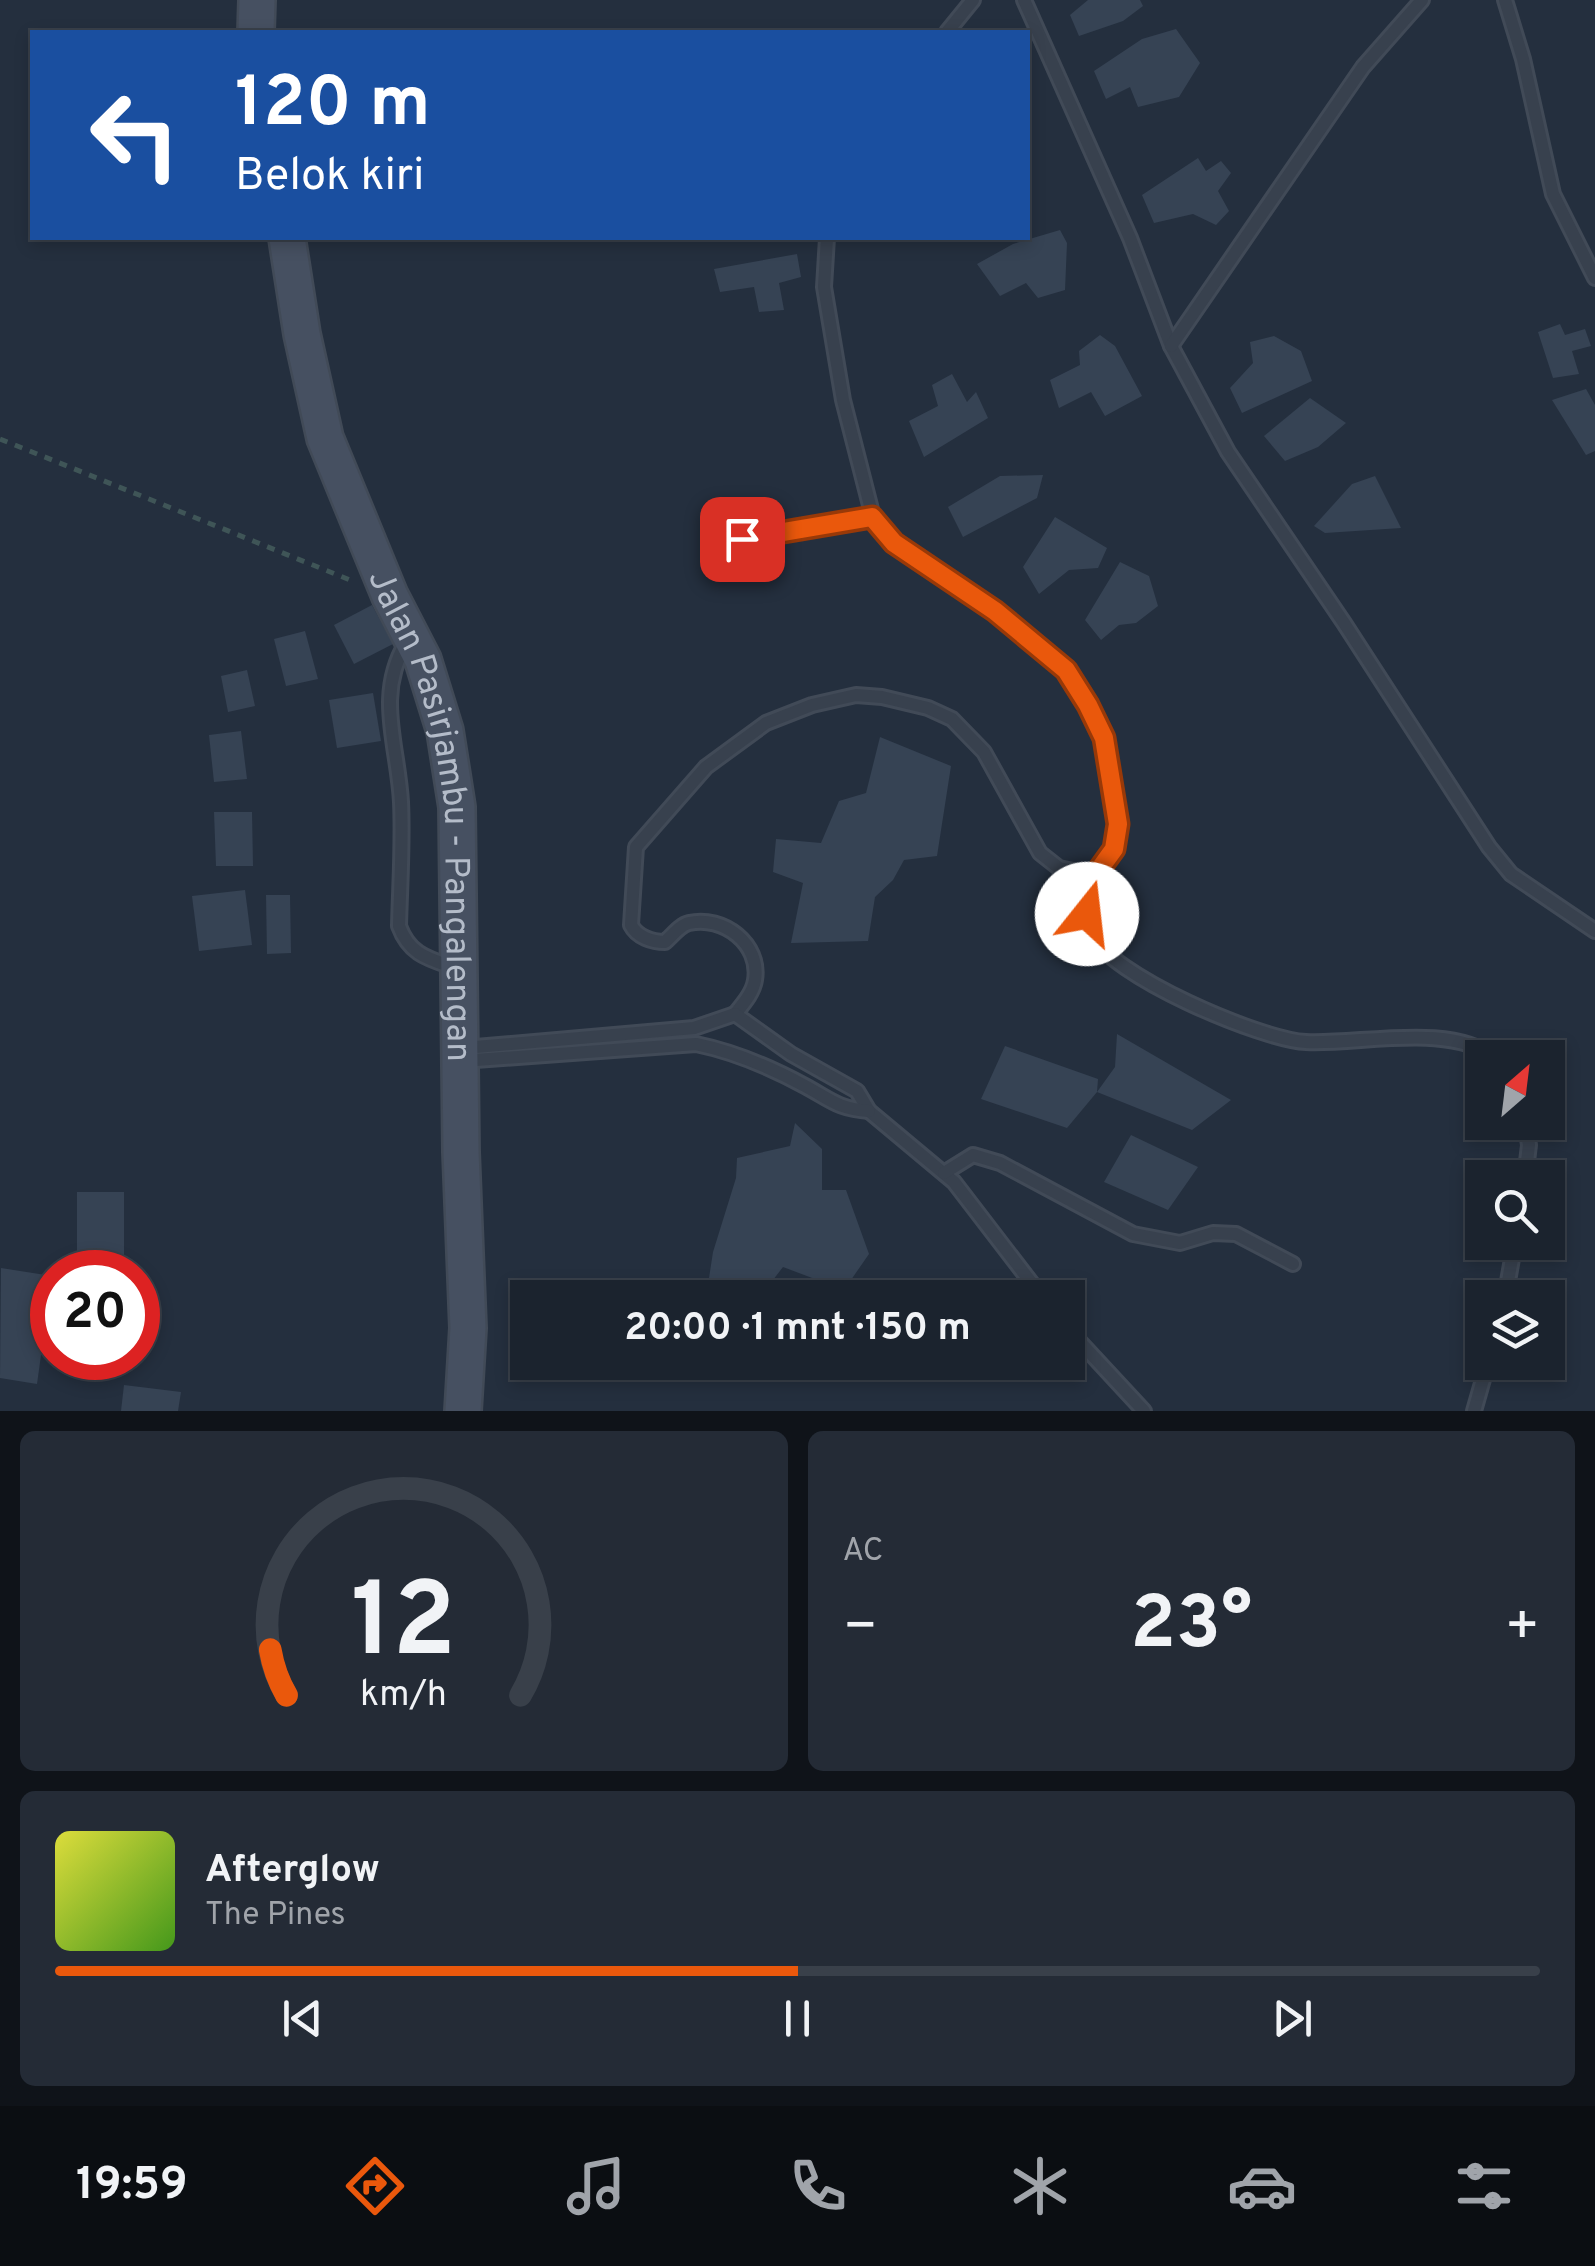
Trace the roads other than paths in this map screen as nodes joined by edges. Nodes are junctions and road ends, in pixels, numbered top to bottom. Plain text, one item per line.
1 (256, 0) edge
2 (973, 0) edge
3 (1024, 0) edge
4 (1422, 0) edge
5 (1505, 0) edge
6 (256, 30) edge
7 (949, 30) edge
8 (286, 240) edge
9 (827, 240) edge
10 (1595, 278) edge
11 (1171, 346) junction
12 (872, 517) junction
13 (710, 544) dead end
14 (411, 636) junction
15 (1101, 867) junction
16 (1595, 931) edge
17 (460, 970) junction
18 (736, 1014) junction
19 (694, 1028) junction
20 (696, 1044) junction
21 (1465, 1044) edge
22 (538, 1049) junction
23 (462, 1054) junction
24 (869, 1112) junction
25 (944, 1173) junction
26 (1293, 1264) dead end
27 (1029, 1280) edge
28 (1085, 1347) edge
29 (1483, 1380) edge
30 (463, 1411) edge
31 (1144, 1411) edge
32 (1474, 1411) edge

1 - 6 main road
2 - 7 lane
3 - 11 lane
4 - 11 lane
5 - 10 lane
8 - 14 main road, Jalan Pasirjambu - Pangalengan
9 - 12 lane
11 - 16 lane
12 - 13 lane
12 - 15 lane
14 - 17 main road, Jalan Pasirjambu - Pangalengan
14 - 17 lane
15 - 18 lane
15 - 21 lane
17 - 23 main road, Jalan Pasirjambu - Pangalengan
18 - 19 lane
18 - 24 lane
19 - 20 lane
19 - 22 lane
20 - 22 lane
20 - 24 lane
22 - 23 lane
23 - 30 main road, Jalan Pasirjambu - Pangalengan
24 - 25 lane
25 - 26 lane
25 - 27 lane
28 - 31 lane
29 - 32 lane

